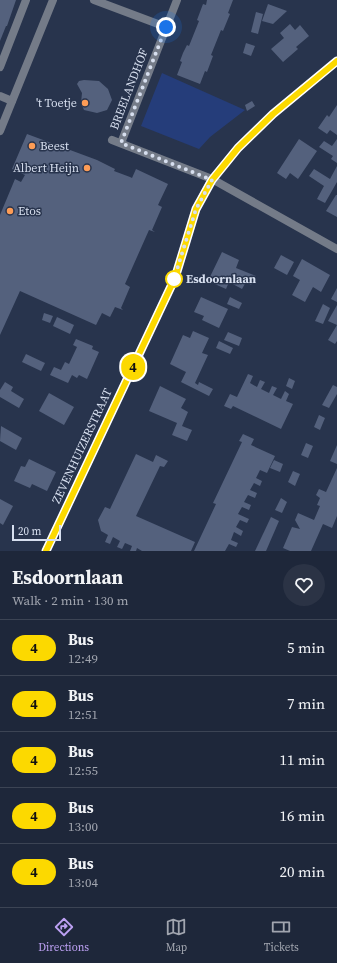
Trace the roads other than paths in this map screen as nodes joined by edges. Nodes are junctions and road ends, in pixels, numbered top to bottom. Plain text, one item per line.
1 (26, 0) edge
2 (53, 0) edge
3 (94, 0) edge
4 (177, 0) edge
5 (166, 27) junction
6 (337, 61) edge
7 (0, 67) edge
8 (0, 96) edge
9 (14, 102) junction
10 (0, 131) edge
11 (112, 140) dead end
12 (121, 143) junction
13 (212, 180) junction
14 (337, 249) edge
15 (46, 551) edge

1 - 7 street
2 - 9 street
3 - 5 street
4 - 5 street, BREELANDHOF
5 - 12 street, BREELANDHOF
6 - 13 street, ZEVENHUIZERSTRAAT
8 - 9 street
9 - 10 street
11 - 12 street
12 - 13 street
13 - 14 street
13 - 15 street, ZEVENHUIZERSTRAAT

